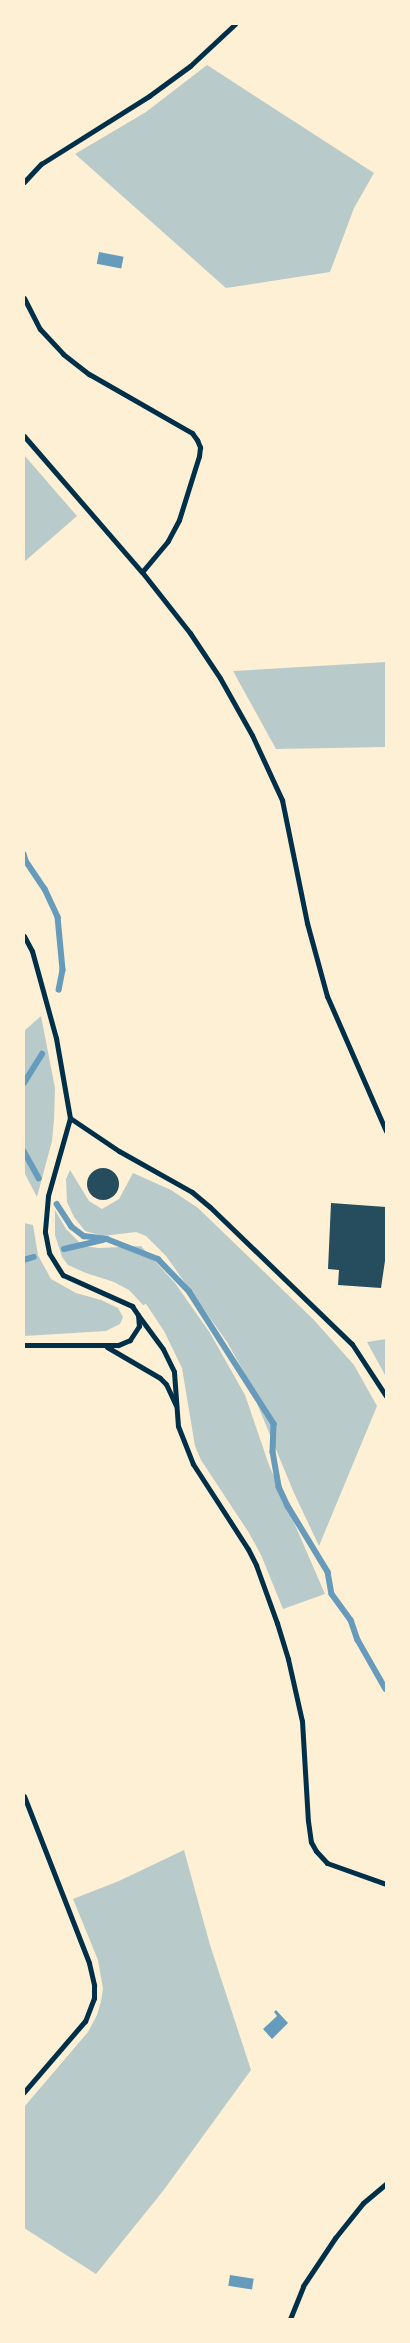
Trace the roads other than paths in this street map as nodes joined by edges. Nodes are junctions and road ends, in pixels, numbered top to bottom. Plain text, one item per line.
1 (235, 24) edge
2 (24, 182) edge
3 (24, 298) edge
4 (24, 436) edge
5 (142, 572) junction
6 (24, 936) edge
7 (70, 1118) junction
8 (386, 1131) edge
9 (138, 1315) junction
10 (24, 1345) edge
11 (106, 1346) junction
12 (386, 1396) edge
13 (177, 1408) junction
14 (24, 1796) edge
15 (386, 1884) edge
16 (24, 2092) edge
17 (386, 2184) edge
18 (290, 2319) edge

1 - 2 street
3 - 5 street
4 - 5 street
5 - 8 street
6 - 7 street
7 - 9 street
7 - 12 street
9 - 11 street
9 - 13 street
10 - 11 street
11 - 13 street
13 - 15 street
14 - 16 street
17 - 18 street

